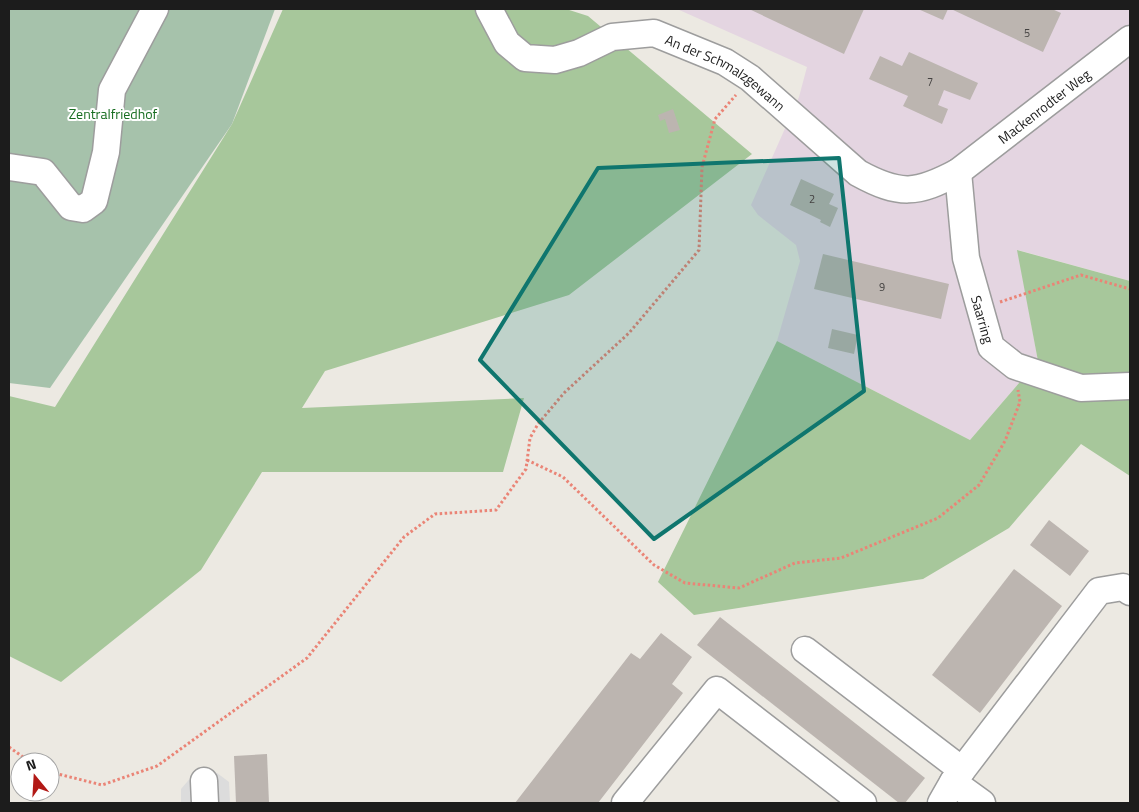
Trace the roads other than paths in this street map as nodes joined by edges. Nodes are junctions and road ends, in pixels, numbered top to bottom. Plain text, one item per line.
1 (155, 9) edge
2 (490, 9) edge
3 (1130, 39) edge
4 (9, 167) edge
5 (958, 172) junction
6 (1130, 386) edge
7 (1130, 592) edge
8 (804, 650) dead end
9 (952, 785) edge
10 (625, 803) edge
11 (863, 803) edge
12 (982, 803) edge

1 - 4 street
2 - 5 street, An der Schmalzgewann
3 - 5 street, Mackenrodter Weg
5 - 6 street, Saarring
7 - 9 street
8 - 9 street
9 - 12 street
10 - 11 street

